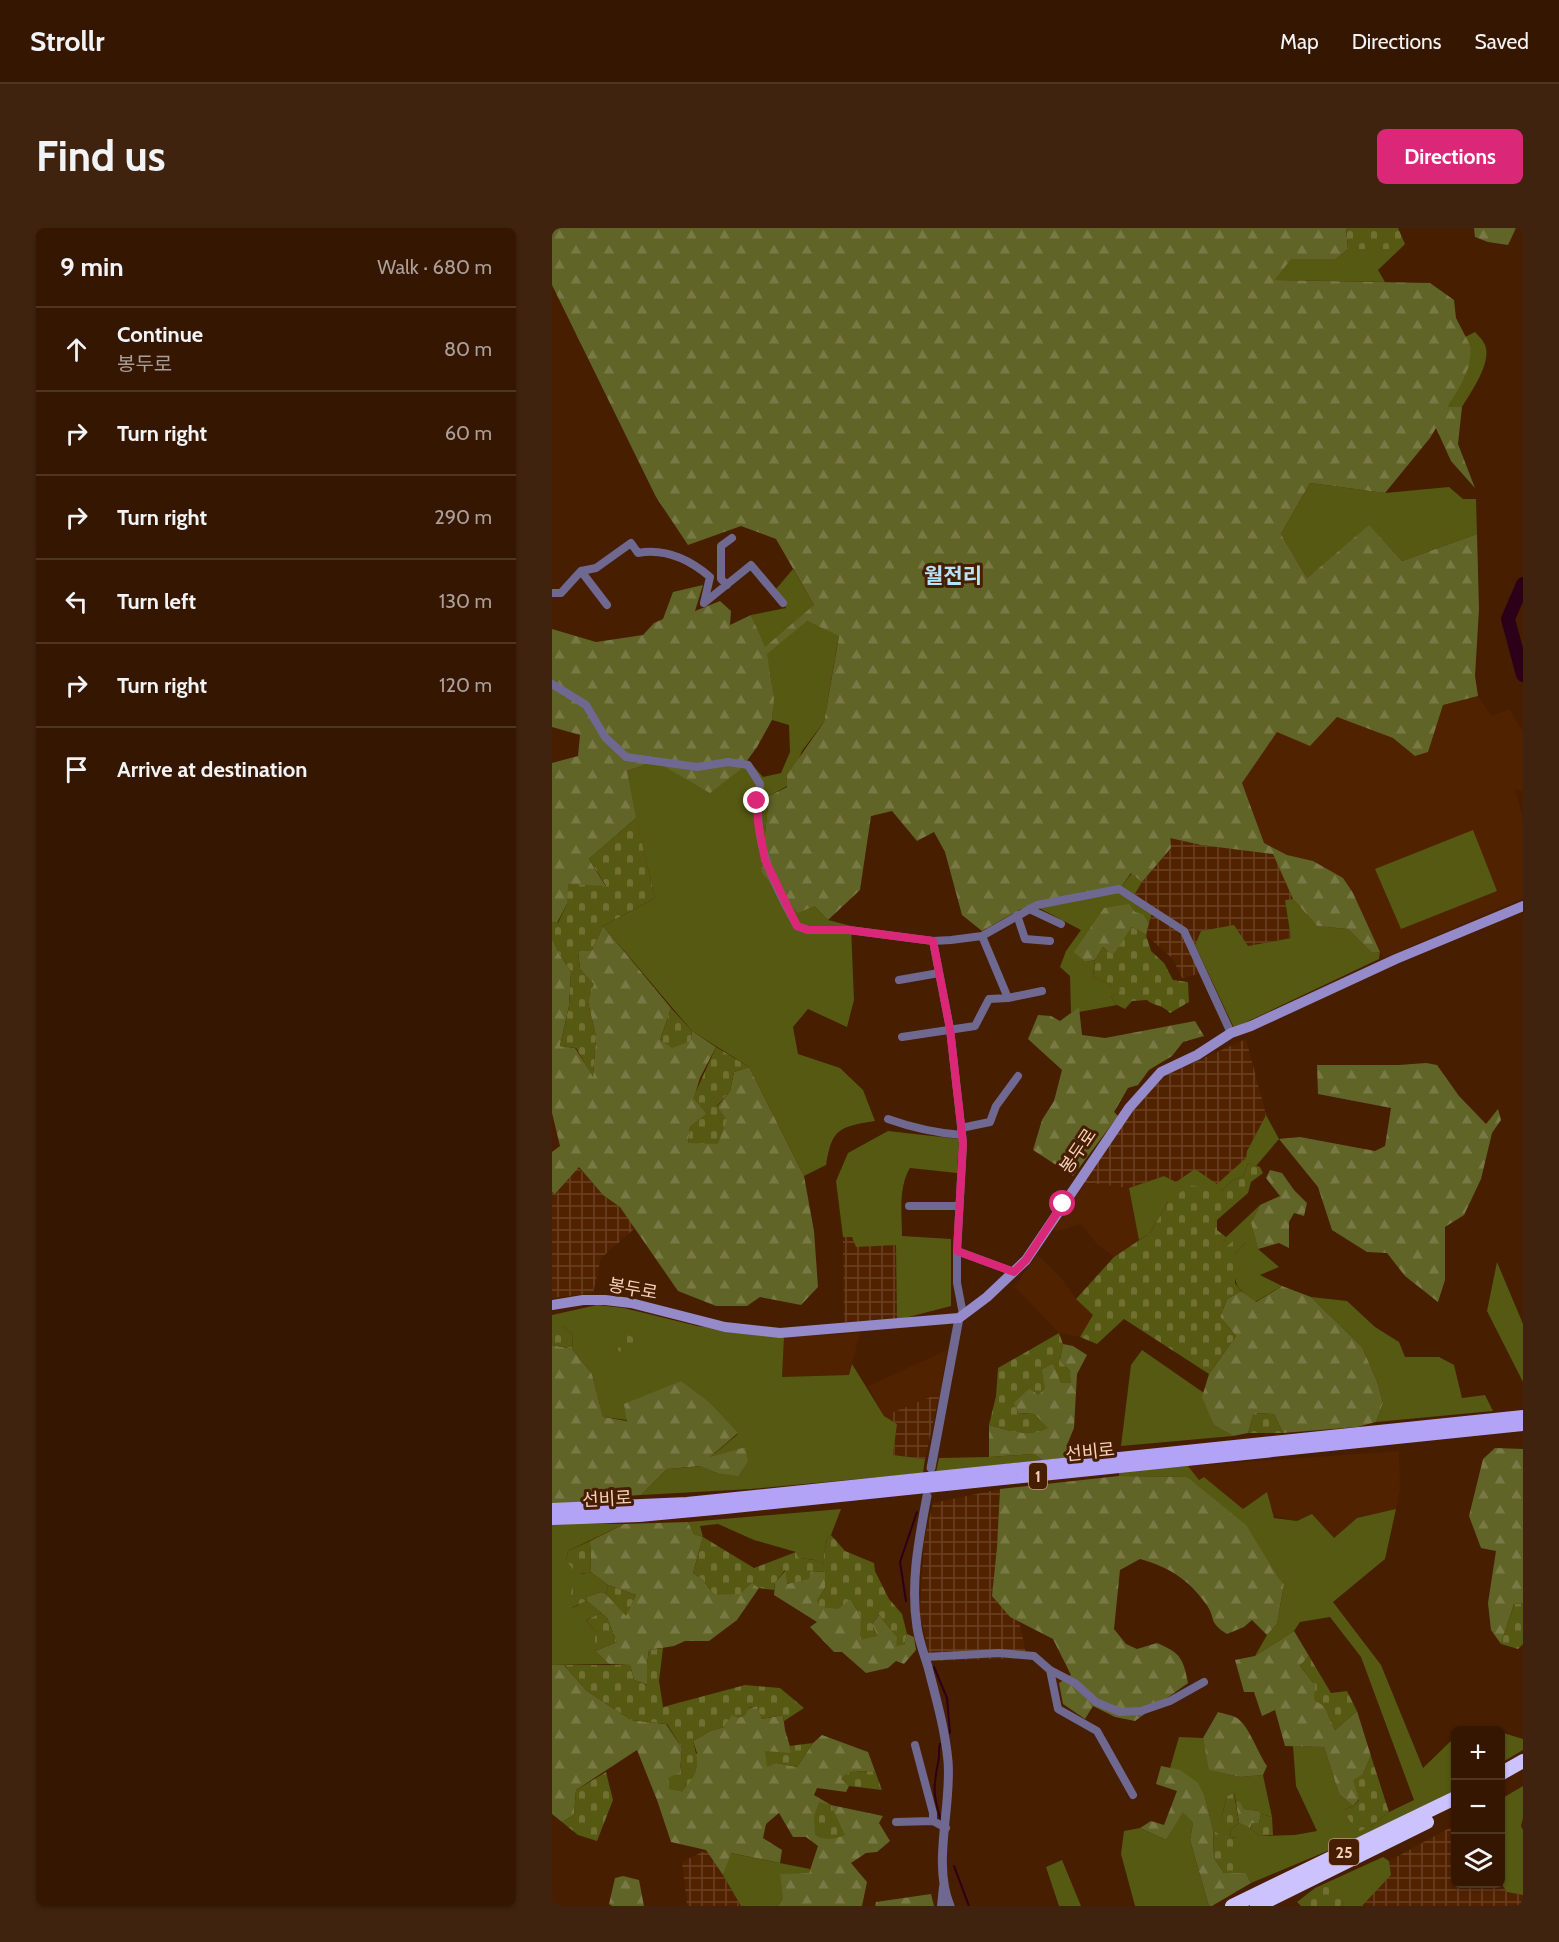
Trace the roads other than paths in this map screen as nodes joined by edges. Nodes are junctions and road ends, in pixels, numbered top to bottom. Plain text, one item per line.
1 (732, 538) dead end
2 (580, 571) junction
3 (727, 585) junction
4 (552, 593) edge
5 (783, 603) dead end
6 (606, 605) dead end
7 (552, 684) edge
8 (1523, 906) edge
9 (1029, 909) junction
10 (1017, 915) junction
11 (1061, 924) dead end
12 (982, 936) junction
13 (933, 941) junction
14 (1050, 941) dead end
15 (939, 973) junction
16 (899, 980) dead end
17 (1042, 991) dead end
18 (1008, 998) junction
19 (950, 1029) junction
20 (1231, 1033) junction
21 (902, 1037) dead end
22 (1018, 1076) dead end
23 (888, 1119) dead end
24 (962, 1132) junction
25 (909, 1206) dead end
26 (960, 1206) junction
27 (957, 1251) junction
28 (1014, 1272) junction
29 (552, 1305) edge
30 (961, 1316) junction
31 (1523, 1416) edge
32 (1523, 1425) edge
33 (931, 1468) dead end
34 (927, 1496) dead end
35 (552, 1509) edge
36 (552, 1519) edge
37 (925, 1657) junction
38 (1050, 1670) junction
39 (1204, 1682) dead end
40 (915, 1745) dead end
41 (1523, 1761) edge
42 (1505, 1771) edge
43 (1523, 1771) edge
44 (1505, 1780) edge
45 (1133, 1795) dead end
46 (1451, 1800) edge
47 (1451, 1809) edge
48 (933, 1821) junction
49 (896, 1822) dead end
50 (946, 1828) junction
51 (944, 1872) junction
52 (941, 1906) edge
53 (950, 1906) edge
54 (1232, 1906) edge
55 (1257, 1906) edge

1 - 3 street
2 - 3 street
2 - 4 street
2 - 6 street
3 - 5 street
7 - 13 street
8 - 20 main road, 봉두로
9 - 10 street
9 - 11 street
9 - 20 street
10 - 12 street
10 - 14 street
12 - 13 street
12 - 18 street
13 - 15 street
15 - 16 street
15 - 19 street
17 - 18 street
18 - 19 street
19 - 21 street
19 - 24 street
20 - 28 main road, 봉두로
22 - 24 street
23 - 24 street
24 - 26 street
25 - 26 street
26 - 27 street
27 - 28 street
27 - 30 street
28 - 30 main road, 봉두로
29 - 30 main road, 봉두로
30 - 33 street
31 - 35 main road, 선비로 / 1
32 - 36 main road, 선비로 / 1
34 - 37 street
37 - 38 street
37 - 50 street
38 - 39 street
38 - 45 street
40 - 48 street
41 - 42 highway
43 - 44 highway
46 - 54 highway, 25
47 - 55 highway, 25
48 - 49 street
48 - 50 street
50 - 51 street
51 - 52 street
51 - 53 street

